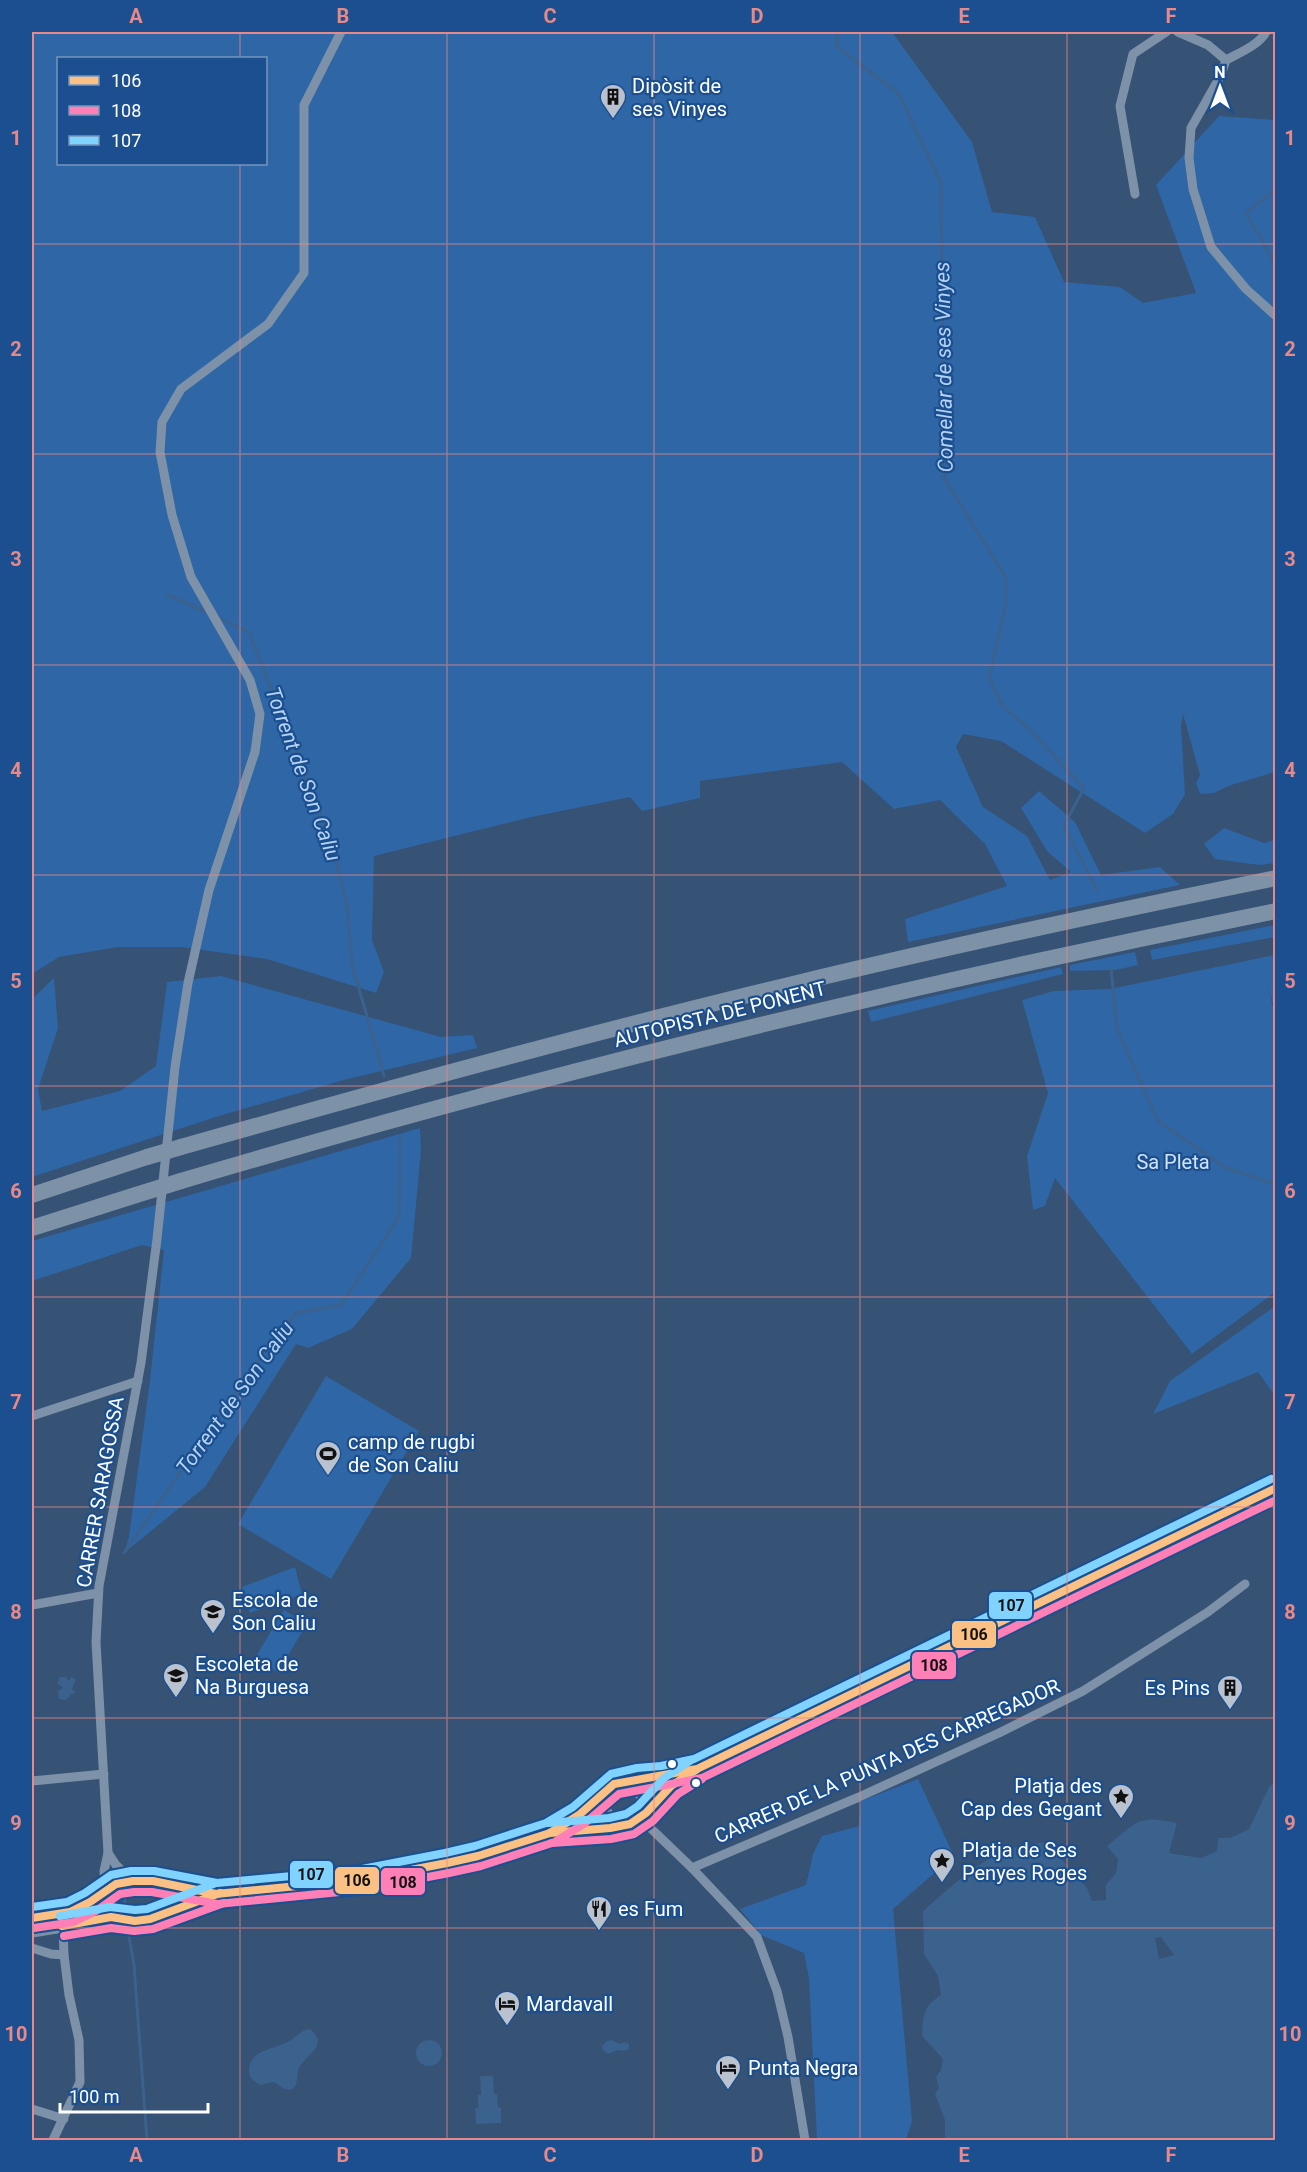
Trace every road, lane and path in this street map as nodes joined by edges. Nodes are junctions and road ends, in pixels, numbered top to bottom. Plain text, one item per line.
1 (341, 32) edge
2 (1166, 32) edge
3 (1178, 32) edge
4 (1266, 32) edge
5 (1226, 60) junction
6 (1135, 194) dead end
7 (1275, 315) edge
8 (1275, 878) edge
9 (1275, 911) edge
10 (174, 1143) junction
11 (32, 1195) edge
12 (32, 1228) edge
13 (138, 1381) junction
14 (32, 1416) edge
15 (1275, 1488) edge
16 (1245, 1584) dead end
17 (98, 1593) junction
18 (32, 1605) edge
19 (697, 1769) junction
20 (104, 1774) junction
21 (32, 1780) edge
22 (615, 1785) junction
23 (641, 1816) junction
24 (624, 1825) junction
25 (550, 1833) junction
26 (108, 1853) junction
27 (692, 1868) junction
28 (133, 1881) junction
29 (153, 1881) junction
30 (105, 1891) junction
31 (216, 1894) junction
32 (158, 1916) junction
33 (111, 1917) junction
34 (32, 1918) edge
35 (63, 1926) junction
36 (32, 1930) edge
37 (32, 1948) edge
38 (64, 1955) junction
39 (32, 2109) edge
40 (64, 2119) junction
41 (53, 2140) edge
42 (805, 2140) edge

1 - 10 street, CARRER SARAGOSSA
2 - 6 street
3 - 5 street
4 - 5 street
5 - 7 street
8 - 10 highway, AUTOPISTA DE PONENT
9 - 12 highway, AUTOPISTA DE PONENT, bridge
10 - 11 highway, AUTOPISTA DE PONENT, bridge
10 - 13 street, CARRER SARAGOSSA
13 - 14 street
13 - 17 street, CARRER SARAGOSSA
15 - 19 main road
16 - 27 street, CARRER DE LA PUNTA DES CARREGADOR
17 - 18 street
17 - 20 street, CARRER SARAGOSSA
19 - 22 main road
19 - 23 main road
20 - 21 street
20 - 26 street, CARRER SARAGOSSA
22 - 23 main road
22 - 24 main road
22 - 25 main road
23 - 24 main road
23 - 27 street
24 - 25 main road
25 - 31 main road
26 - 28 street
26 - 30 street, CARRER SARAGOSSA
27 - 42 street
28 - 29 main road
28 - 30 main road
29 - 31 main road
29 - 32 main road
30 - 33 main road
30 - 34 main road
31 - 32 main road
32 - 33 main road
33 - 35 main road
35 - 36 main road
35 - 38 street
37 - 38 street
38 - 40 street
39 - 40 street
40 - 41 street

